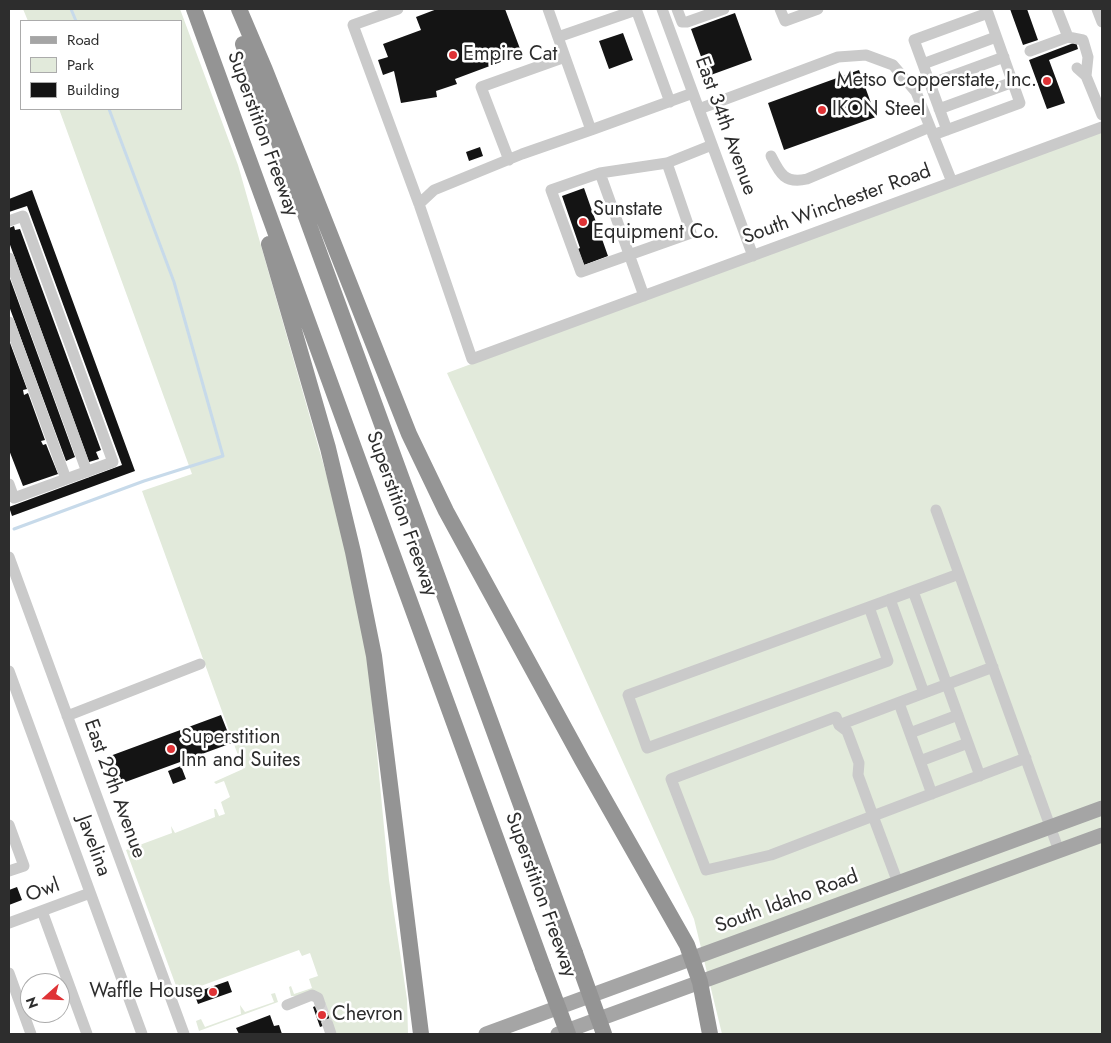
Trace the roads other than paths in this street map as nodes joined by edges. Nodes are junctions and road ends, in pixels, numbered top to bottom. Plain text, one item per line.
1 (194, 9) edge
2 (230, 9) edge
3 (239, 9) edge
4 (398, 9) edge
5 (548, 9) edge
6 (636, 9) edge
7 (677, 9) edge
8 (724, 9) edge
9 (780, 9) edge
10 (818, 9) edge
11 (1057, 9) edge
12 (1098, 9) edge
13 (663, 12) edge
14 (1102, 22) edge
15 (558, 37) junction
16 (996, 37) junction
17 (1068, 37) junction
18 (1030, 51) dead end
19 (565, 57) junction
20 (1004, 57) junction
21 (923, 64) junction
22 (1076, 68) dead end
23 (1086, 76) junction
24 (1013, 82) junction
25 (930, 84) junction
26 (693, 93) junction
27 (670, 102) junction
28 (698, 109) junction
29 (939, 109) junction
30 (1102, 115) edge
31 (1102, 127) edge
32 (591, 130) junction
33 (947, 130) junction
34 (932, 131) junction
35 (241, 138) junction
36 (712, 145) junction
37 (771, 156) dead end
38 (508, 160) junction
39 (666, 163) junction
40 (600, 173) junction
41 (952, 182) junction
42 (419, 204) junction
43 (9, 221) edge
44 (629, 255) junction
45 (753, 256) junction
46 (9, 258) edge
47 (644, 296) junction
48 (9, 322) edge
49 (87, 472) junction
50 (66, 479) junction
51 (10, 491) edge
52 (936, 510) dead end
53 (9, 557) edge
54 (959, 574) junction
55 (913, 591) junction
56 (890, 599) junction
57 (869, 607) junction
58 (200, 664) dead end
59 (993, 668) junction
60 (9, 671) edge
61 (947, 685) junction
62 (924, 693) junction
63 (899, 703) junction
64 (958, 715) junction
65 (67, 716) junction
66 (839, 725) junction
67 (910, 733) junction
68 (968, 743) junction
69 (1026, 758) junction
70 (920, 760) junction
71 (980, 776) junction
72 (932, 794) junction
73 (1102, 808) edge
74 (873, 816) junction
75 (9, 824) edge
76 (1051, 827) junction
77 (1102, 835) edge
78 (1060, 851) junction
79 (9, 871) edge
80 (898, 883) junction
81 (90, 894) junction
82 (42, 911) junction
83 (9, 923) edge
84 (692, 958) junction
85 (9, 973) edge
86 (700, 982) junction
87 (320, 1004) dead end
88 (288, 1005) dead end
89 (31, 1034) edge
90 (86, 1034) edge
91 (142, 1034) edge
92 (184, 1034) edge
93 (421, 1034) edge
94 (486, 1034) edge
95 (558, 1034) edge
96 (568, 1034) edge
97 (604, 1034) edge
98 (710, 1034) edge

1 - 35 highway, Superstition Freeway
2 - 97 highway, Superstition Freeway, bridge
3 - 84 highway
4 - 42 street
5 - 15 street
6 - 15 street
6 - 27 street
7 - 8 street
7 - 13 street
9 - 10 street
11 - 17 street
12 - 14 street
13 - 26 street, East 34th Avenue
15 - 19 street
16 - 20 street
16 - 21 street
16 - 21 street
17 - 18 street
17 - 23 street
19 - 32 street
19 - 38 street
20 - 24 street
20 - 25 street
21 - 25 street
22 - 23 street
23 - 30 street
24 - 29 street
24 - 33 street
25 - 29 street
26 - 27 street
26 - 28 street, East 34th Avenue
27 - 32 street
28 - 34 street
28 - 36 street, East 34th Avenue
29 - 33 street
31 - 41 street, South Winchester Road
32 - 38 street
33 - 34 street
34 - 37 street
34 - 41 street
35 - 93 highway
35 - 96 highway, Superstition Freeway, bridge
36 - 39 street
36 - 45 street, East 34th Avenue
38 - 42 street
39 - 40 street
39 - 44 street
40 - 44 street
40 - 44 street
41 - 45 street, South Winchester Road
42 - 47 street, South Winchester Road
43 - 49 street
44 - 47 street
45 - 47 street, South Winchester Road
46 - 49 street
48 - 50 street
49 - 50 street
50 - 51 street
52 - 54 street
53 - 65 street, East 29th Avenue
54 - 55 street
54 - 59 street
55 - 56 street
55 - 61 street
56 - 57 street
56 - 62 street
57 - 57 street
58 - 65 street
59 - 61 street
59 - 69 street
60 - 81 street, Javelina
61 - 62 street
61 - 64 street
62 - 63 street
63 - 66 street
63 - 67 street
64 - 67 street
64 - 68 street
65 - 92 street, East 29th Avenue
66 - 74 street
66 - 74 street
67 - 70 street
68 - 70 street
68 - 71 street
69 - 71 street
69 - 76 street
70 - 72 street
71 - 72 street
72 - 74 street
73 - 76 main road, South Idaho Road
74 - 80 street
75 - 79 street
76 - 78 street
76 - 80 main road, South Idaho Road
77 - 78 main road
78 - 86 main road
80 - 84 main road, South Idaho Road
81 - 82 street, Owl
81 - 91 street, Javelina
82 - 83 street, Owl
82 - 90 street
84 - 86 highway
84 - 94 main road, South Idaho Road
85 - 89 street
86 - 95 main road
86 - 98 highway
87 - 88 street

